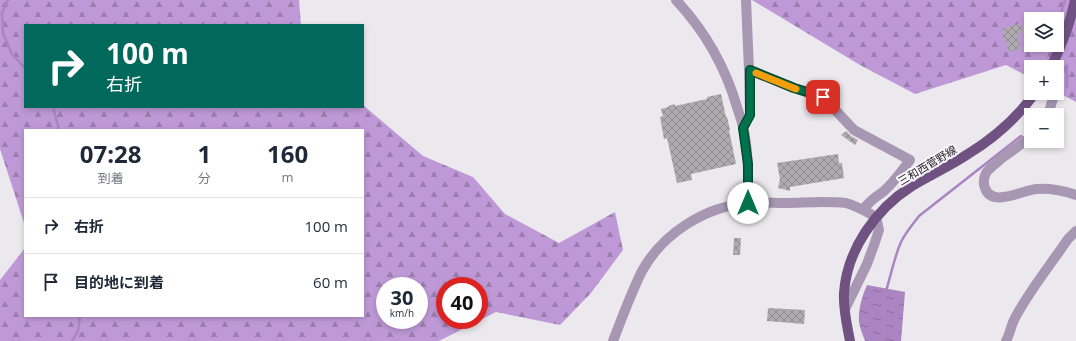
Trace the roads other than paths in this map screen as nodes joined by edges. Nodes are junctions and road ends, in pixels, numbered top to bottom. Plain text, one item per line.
1 (676, 0) edge
2 (746, 0) edge
3 (1075, 0) edge
4 (1054, 60) edge
5 (750, 70) junction
6 (1029, 100) edge
7 (743, 128) junction
8 (1024, 141) edge
9 (1076, 195) edge
10 (748, 203) junction
11 (863, 210) junction
12 (876, 217) junction
13 (1076, 231) edge
14 (845, 309) junction
15 (612, 341) edge
16 (850, 341) edge
17 (1006, 341) edge

1 - 7 street
2 - 5 street
3 - 4 main road
5 - 7 street
5 - 11 street
6 - 12 main road, 三和西菅野線
7 - 10 street
8 - 9 street
10 - 11 street
10 - 15 street
11 - 12 street
12 - 14 street
12 - 14 main road, 三和西菅野線
13 - 17 street
14 - 16 main road, 三和西菅野線

